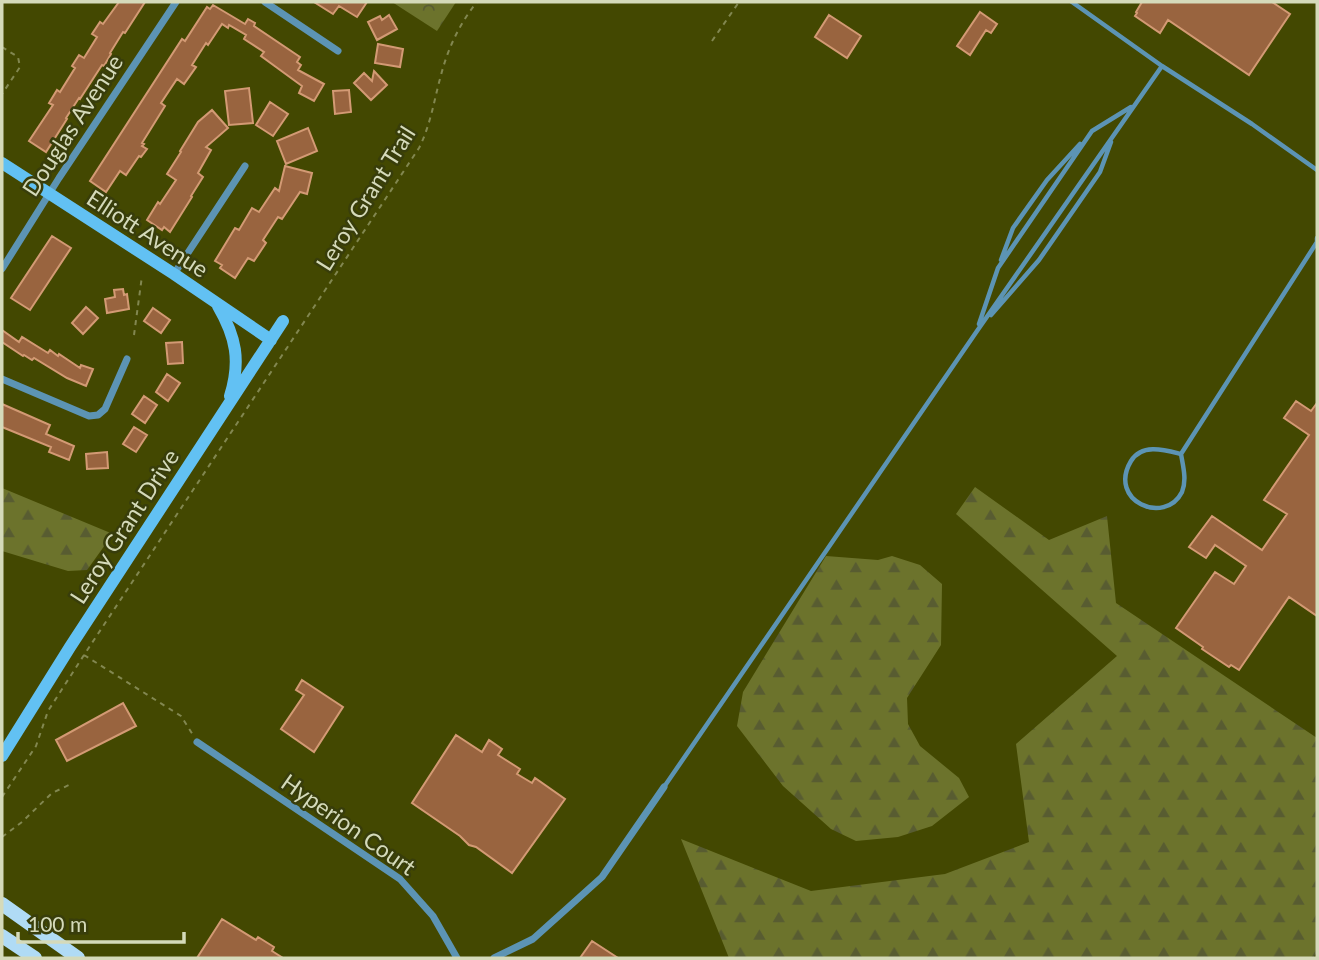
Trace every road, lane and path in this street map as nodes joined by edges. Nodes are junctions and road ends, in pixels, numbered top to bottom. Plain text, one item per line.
1 (176, 2) edge
2 (265, 2) edge
3 (477, 2) edge
4 (739, 2) edge
5 (1072, 2) edge
6 (712, 41) dead end
7 (2, 47) edge
8 (338, 51) dead end
9 (1162, 66) junction
10 (2, 94) edge
11 (1135, 105) junction
12 (1092, 131) junction
13 (1115, 133) junction
14 (2, 163) edge
15 (245, 166) dead end
16 (1317, 170) edge
17 (50, 194) junction
18 (1317, 238) edge
19 (999, 268) junction
20 (2, 269) edge
21 (174, 274) junction
22 (142, 276) dead end
23 (216, 303) junction
24 (283, 321) dead end
25 (976, 331) junction
26 (134, 335) dead end
27 (271, 340) junction
28 (127, 359) dead end
29 (2, 379) edge
30 (224, 411) junction
31 (1181, 454) junction
32 (84, 655) junction
33 (197, 742) joint
34 (2, 756) edge
35 (69, 785) dead end
36 (664, 787) joint
37 (2, 797) edge
38 (2, 837) edge
39 (2, 904) edge
40 (2, 936) edge
41 (35, 958) edge
42 (78, 958) edge
43 (457, 958) edge
44 (494, 958) edge

1 - 17 street, Douglas Avenue
2 - 8 street
3 - 32 path, Leroy Grant Trail
4 - 6 path
5 - 9 lane
7 - 10 path
9 - 11 lane
9 - 16 lane
11 - 12 lane
11 - 13 lane
12 - 19 lane
12 - 19 lane
13 - 25 lane
13 - 25 lane
14 - 17 street, Elliott Avenue
15 - 21 street
17 - 20 street, Douglas Avenue
17 - 21 street, Elliott Avenue
18 - 31 lane
19 - 25 lane
21 - 23 street, Elliott Avenue
22 - 26 path
23 - 27 street, Elliott Avenue
23 - 30 street
24 - 27 street, Leroy Grant Drive
25 - 36 lane
27 - 30 street, Leroy Grant Drive
28 - 29 street
30 - 34 street, Leroy Grant Drive
31 - 31 lane
32 - 33 path
32 - 37 path, Leroy Grant Trail
33 - 43 street, Hyperion Court
35 - 38 path
36 - 44 street
39 - 42 main road
40 - 41 main road

